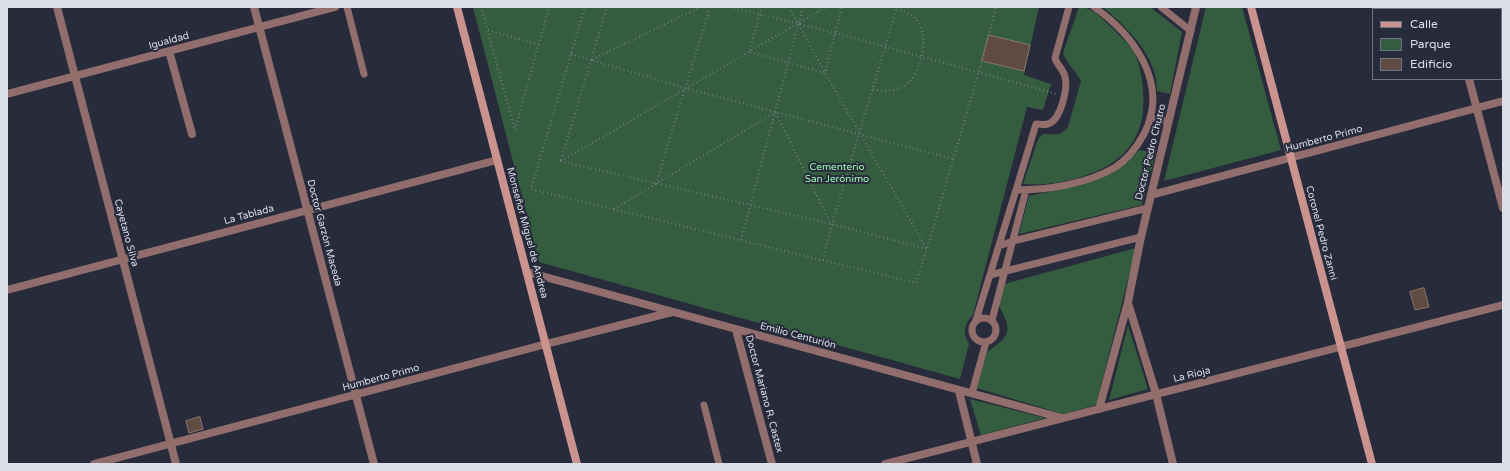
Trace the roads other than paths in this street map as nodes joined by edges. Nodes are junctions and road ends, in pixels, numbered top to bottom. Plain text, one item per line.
1 (57, 7) edge
2 (254, 7) edge
3 (335, 7) edge
4 (346, 7) edge
5 (457, 7) edge
6 (1069, 7) edge
7 (1094, 7) edge
8 (1161, 7) edge
9 (1196, 7) edge
10 (1251, 7) edge
11 (259, 27) junction
12 (1191, 31) junction
13 (169, 51) junction
14 (364, 74) dead end
15 (75, 76) junction
16 (1469, 80) edge
17 (7, 94) edge
18 (1503, 101) edge
19 (1477, 108) junction
20 (1150, 117) junction
21 (1169, 122) junction
22 (192, 134) dead end
23 (1291, 158) junction
24 (497, 160) junction
25 (1016, 190) junction
26 (1026, 190) junction
27 (1151, 195) junction
28 (1148, 208) junction
29 (1503, 208) edge
30 (307, 210) junction
31 (1141, 237) junction
32 (1013, 241) junction
33 (999, 246) junction
34 (122, 260) junction
35 (1005, 270) junction
36 (527, 272) junction
37 (990, 275) junction
38 (7, 290) edge
39 (1128, 302) junction
40 (1503, 305) edge
41 (672, 312) junction
42 (976, 320) junction
43 (992, 320) junction
44 (736, 330) junction
45 (986, 342) junction
46 (546, 344) junction
47 (1341, 347) junction
48 (959, 391) junction
49 (972, 392) junction
50 (1156, 394) junction
51 (356, 395) junction
52 (704, 405) dead end
53 (1099, 409) junction
54 (1063, 418) junction
55 (971, 442) junction
56 (171, 444) junction
57 (94, 464) edge
58 (176, 464) edge
59 (374, 464) edge
60 (578, 464) edge
61 (719, 464) edge
62 (772, 464) edge
63 (885, 464) edge
64 (977, 464) edge
65 (1173, 464) edge
66 (1372, 464) edge

1 - 15 street, Cayetano Silva
2 - 11 street, Doctor Garzón Maceda
3 - 11 street, Igualdad
4 - 14 lane
5 - 24 main road, Monseñor Miguel de Andrea
6 - 25 lane
7 - 20 lane
8 - 12 lane
9 - 12 street, Doctor Pedro Chutro
10 - 23 main road, Coronel Pedro Zanni
11 - 13 street, Igualdad
11 - 30 street, Doctor Garzón Maceda
12 - 21 street, Doctor Pedro Chutro
13 - 15 street, Igualdad
13 - 22 street
15 - 17 street, Igualdad
15 - 34 street, Cayetano Silva
16 - 19 street
18 - 19 street, Humberto Primo
19 - 23 street, Humberto Primo
19 - 29 street
20 - 21 lane
20 - 26 lane
21 - 27 street, Doctor Pedro Chutro
23 - 27 street, Humberto Primo
23 - 47 main road, Coronel Pedro Zanni
24 - 30 street, La Tablada
24 - 36 main road, Monseñor Miguel de Andrea
25 - 26 lane
25 - 33 lane
26 - 32 lane
27 - 28 street, Doctor Pedro Chutro
28 - 31 street, Doctor Pedro Chutro
28 - 32 lane
30 - 34 street, La Tablada
30 - 51 street, Doctor Garzón Maceda
31 - 35 lane
31 - 39 street, Doctor Pedro Chutro
32 - 33 lane
32 - 35 lane
33 - 37 lane
34 - 38 street, La Tablada
34 - 56 street, Cayetano Silva
35 - 37 lane
35 - 43 lane
36 - 41 street, Emilio Centurión
36 - 46 main road, Monseñor Miguel de Andrea
37 - 42 lane
39 - 50 street, Doctor Pedro Chutro
39 - 53 street, Doctor Pedro Chutro
40 - 47 street, La Rioja
41 - 44 street, Emilio Centurión
41 - 46 street, Humberto Primo
42 - 43 lane
42 - 45 lane
43 - 45 lane
44 - 48 street, Emilio Centurión
44 - 62 street, Doctor Mariano R. Castex
45 - 49 lane
46 - 51 street, Humberto Primo
46 - 60 main road, Monseñor Miguel de Andrea
47 - 50 street, La Rioja
47 - 66 main road, Coronel Pedro Zanni
48 - 49 street, Emilio Centurión
48 - 55 street
49 - 54 street, Emilio Centurión
50 - 53 street, La Rioja
50 - 65 street, Doctor Pedro Chutro
51 - 56 street, Humberto Primo
51 - 59 street, Doctor Garzón Maceda
52 - 61 lane
53 - 54 street, La Rioja
54 - 55 street, La Rioja
55 - 63 street, La Rioja
55 - 64 street
56 - 57 street, Humberto Primo
56 - 58 street, Cayetano Silva

